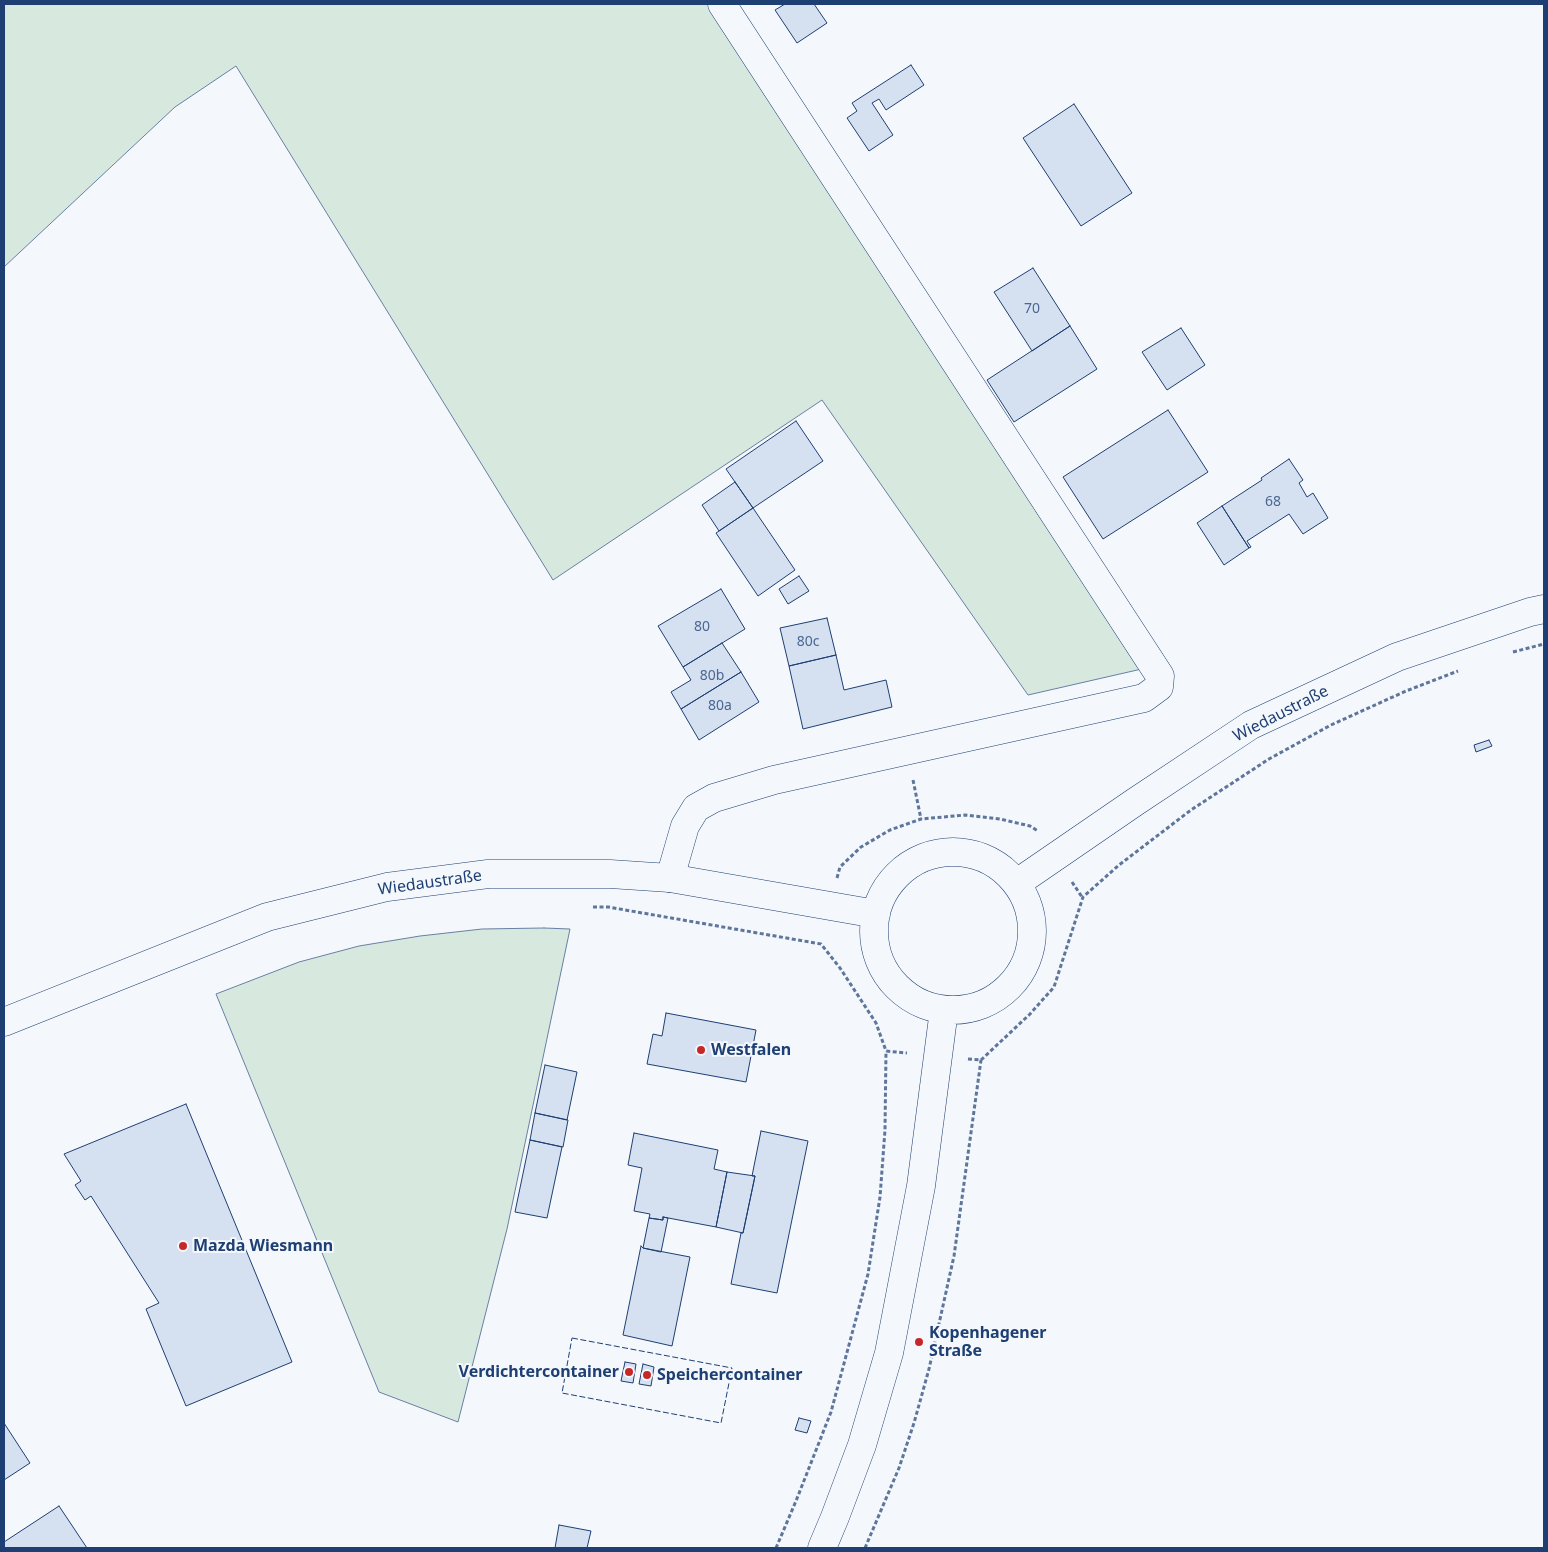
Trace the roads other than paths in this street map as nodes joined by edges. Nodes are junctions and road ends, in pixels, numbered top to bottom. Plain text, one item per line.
1 (722, 4) edge
2 (1544, 609) edge
3 (670, 878) junction
4 (1017, 883) junction
5 (876, 914) junction
6 (944, 1010) junction
7 (4, 1022) edge
8 (822, 1548) edge

1 - 3 main road
2 - 4 main road, Wiedaustraße
3 - 5 main road, Wiedaustraße
3 - 7 main road, Wiedaustraße
4 - 5 main road
4 - 6 main road
5 - 6 main road
6 - 8 main road

